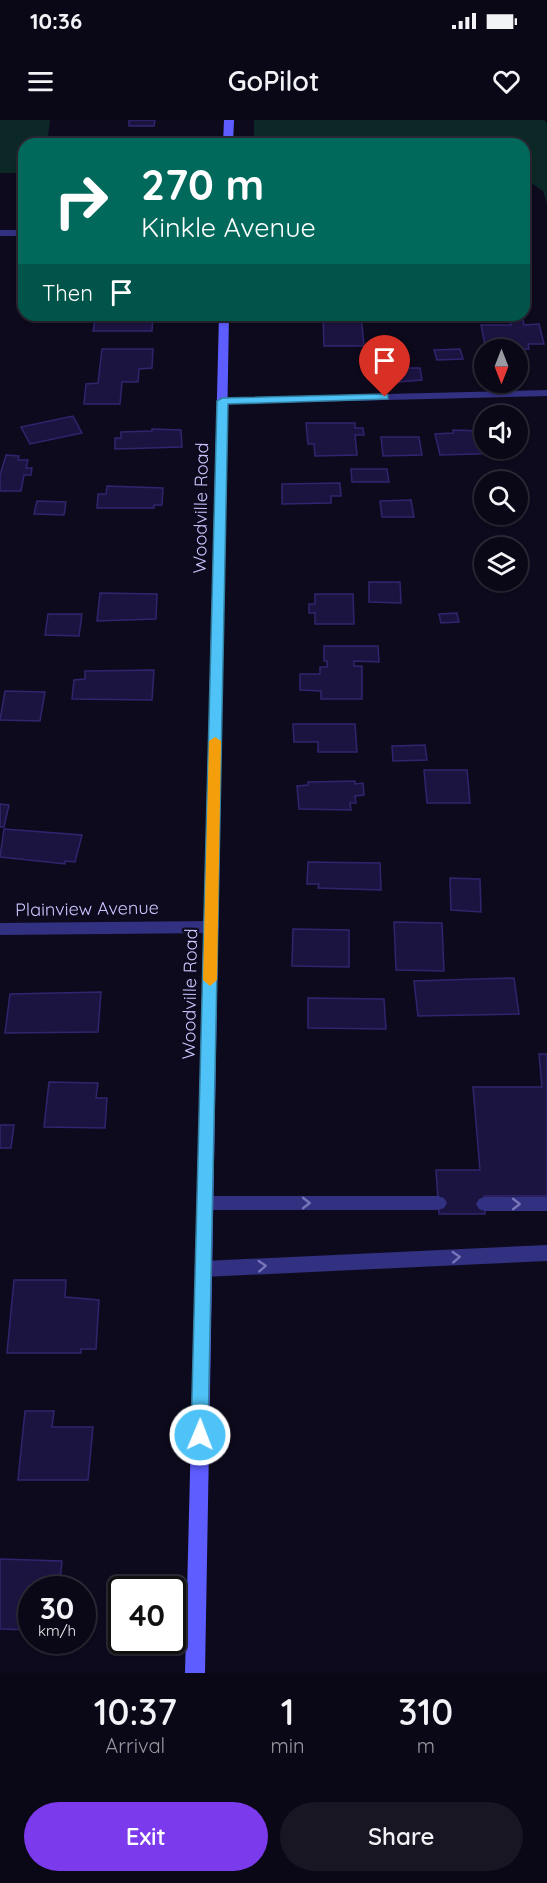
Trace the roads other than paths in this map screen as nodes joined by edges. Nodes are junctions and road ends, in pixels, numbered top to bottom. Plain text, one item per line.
1 (229, 120) edge
2 (228, 138) edge
3 (0, 233) edge
4 (18, 233) edge
5 (224, 321) edge
6 (547, 393) edge
7 (222, 401) junction
8 (211, 927) junction
9 (0, 929) edge
10 (205, 1203) junction
11 (438, 1203) dead end
12 (484, 1204) dead end
13 (547, 1204) edge
14 (547, 1253) edge
15 (203, 1269) junction
16 (195, 1673) edge

1 - 2 street
3 - 4 street
5 - 7 street, Woodville Road
6 - 7 street
7 - 8 street, Woodville Road
8 - 9 street, Plainview Avenue
8 - 10 street, Woodville Road
10 -> 11 street
10 - 15 street, Woodville Road
12 -> 13 street
15 -> 14 street
15 - 16 street, Woodville Road

